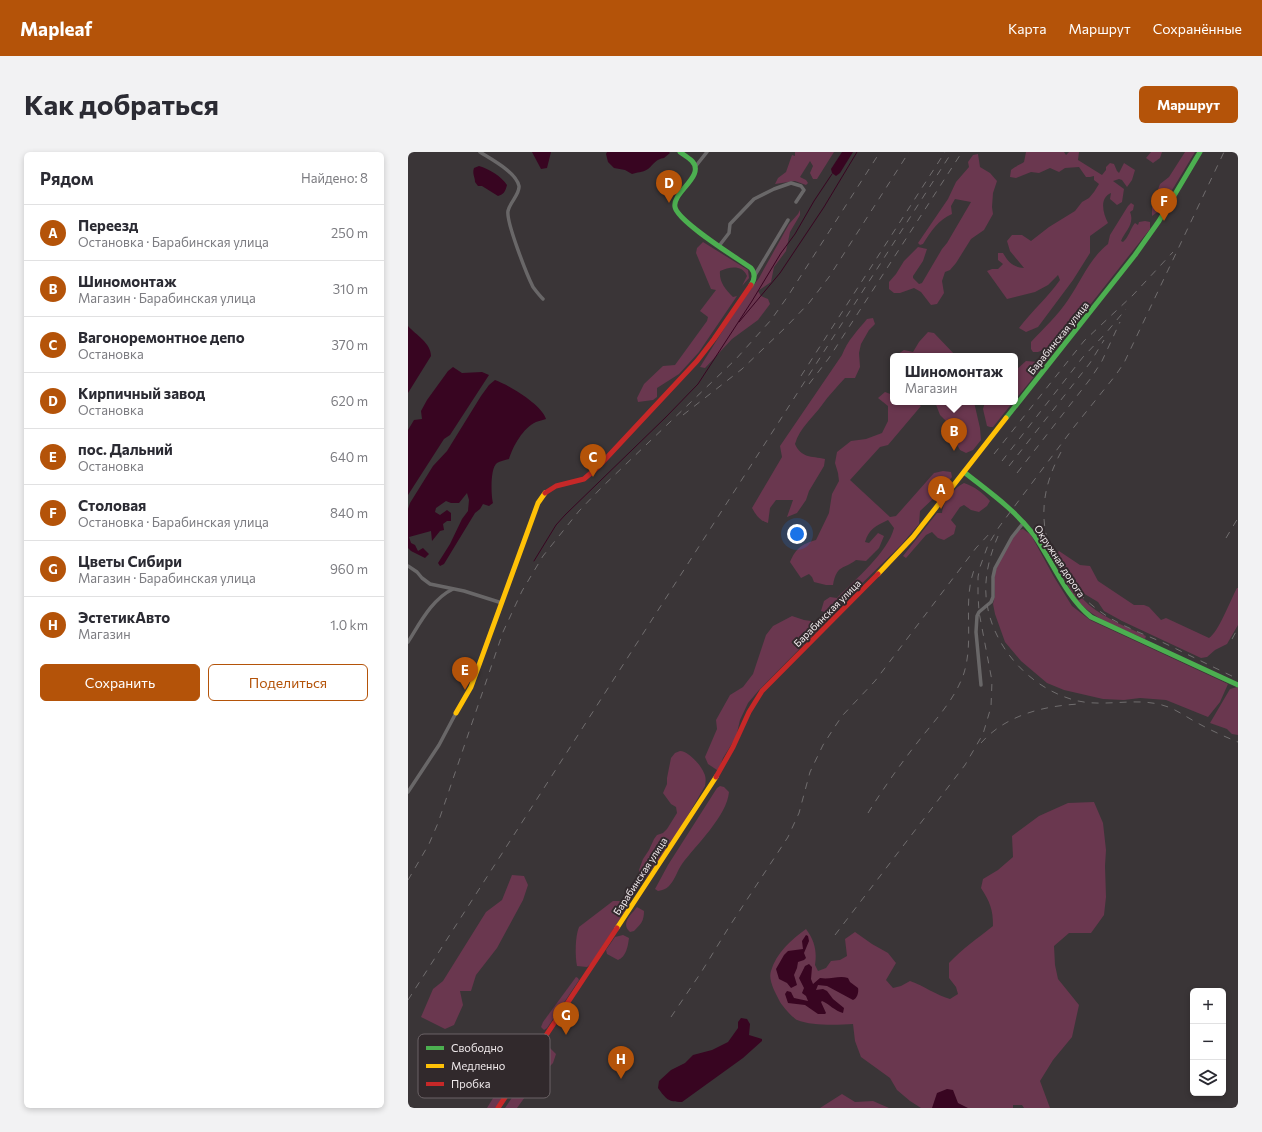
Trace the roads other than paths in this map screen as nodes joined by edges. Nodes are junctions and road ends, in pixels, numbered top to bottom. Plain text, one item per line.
1 (480, 152) edge
2 (680, 152) edge
3 (707, 152) edge
4 (1200, 152) edge
5 (695, 167) junction
6 (796, 202) dead end
7 (788, 220) dead end
8 (719, 246) junction
9 (754, 276) junction
10 (543, 299) dead end
11 (1018, 403) edge
12 (1016, 405) edge
13 (964, 472) junction
14 (1024, 522) junction
15 (408, 566) edge
16 (454, 589) junction
17 (502, 603) junction
18 (408, 642) edge
19 (981, 685) dead end
20 (1238, 685) edge
21 (456, 713) joint
22 (408, 792) edge
23 (547, 1034) edge
24 (505, 1098) edge
25 (498, 1108) edge

1 - 10 street
2 - 5 street
3 - 5 street
4 - 11 street, Барабинская улица
5 - 8 street
6 - 8 street
7 - 9 street
8 - 9 street
9 - 17 street
12 - 13 street, Барабинская улица
13 - 14 street, Окружная дорога
13 - 23 street, Барабинская улица
14 - 19 street
14 - 20 street, Окружная дорога
15 - 16 street
16 - 17 street
16 - 18 street
17 - 21 street
21 - 22 street
24 - 25 street, Барабинская улица

